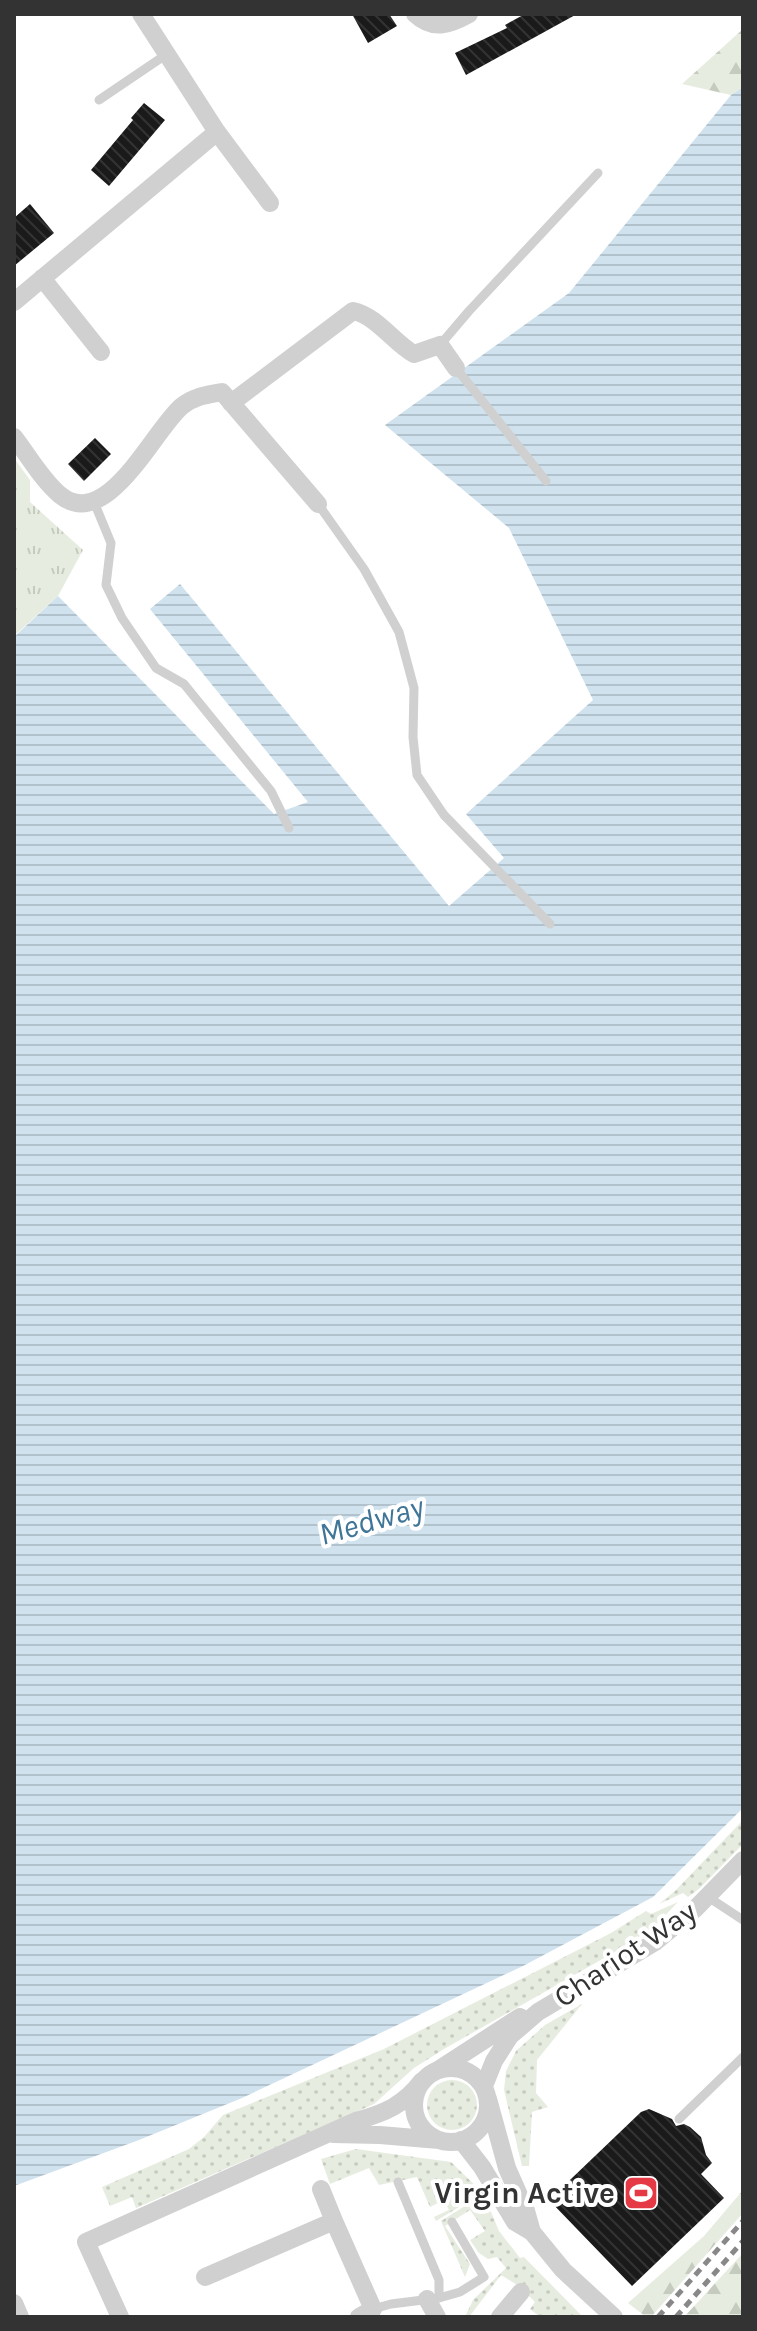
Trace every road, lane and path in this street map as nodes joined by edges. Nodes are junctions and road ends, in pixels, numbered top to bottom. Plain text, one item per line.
1 (141, 14) edge
2 (415, 14) edge
3 (469, 14) edge
4 (167, 54) junction
5 (99, 100) dead end
6 (217, 132) junction
7 (598, 173) dead end
8 (270, 203) dead end
9 (42, 278) junction
10 (14, 302) edge
11 (440, 345) junction
12 (101, 352) dead end
13 (456, 368) joint
14 (231, 403) junction
15 (14, 437) edge
16 (546, 481) dead end
17 (94, 502) junction
18 (318, 504) joint
19 (289, 828) dead end
20 (550, 924) dead end
21 (743, 1860) edge
22 (708, 1897) junction
23 (742, 1919) edge
24 (538, 2012) junction
25 (743, 2057) edge
26 (430, 2076) junction
27 (486, 2093) junction
28 (679, 2119) dead end
29 (329, 2134) junction
30 (453, 2141) junction
31 (398, 2182) dead end
32 (321, 2189) dead end
33 (334, 2221) junction
34 (452, 2222) dead end
35 (532, 2232) junction
36 (205, 2277) dead end
37 (521, 2292) dead end
38 (433, 2298) junction
39 (366, 2313) edge
40 (120, 2317) edge
41 (437, 2317) edge
42 (500, 2317) edge
43 (614, 2317) edge

1 - 4 street
2 - 3 street
4 - 5 lane
4 - 6 street
6 - 8 street
6 - 9 street
7 - 11 lane
9 - 10 street
9 - 12 street
11 - 13 street
11 - 14 street
13 - 16 lane
14 - 17 street
14 - 18 street
15 - 17 street
17 - 19 lane
18 - 20 lane
21 - 22 street, Chariot Way
22 - 23 lane
22 - 24 street, Chariot Way
24 - 26 street
24 - 27 street
25 - 28 lane
26 - 27 street
26 - 29 street
26 - 30 street
27 - 30 street
27 - 35 street
29 - 30 street
29 - 40 street
30 - 35 street
31 - 38 lane
32 - 33 street
33 - 36 street
33 - 39 street
34 - 38 lane
35 - 43 street
37 - 42 street
38 - 39 lane
38 - 41 street

